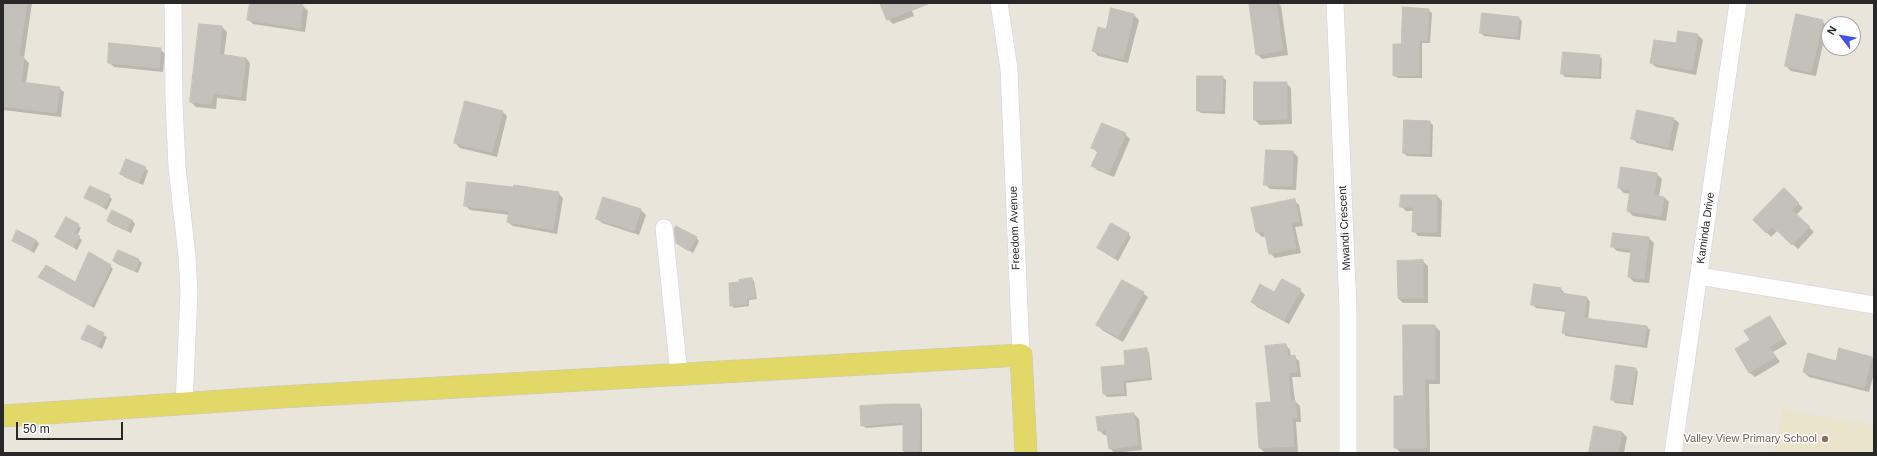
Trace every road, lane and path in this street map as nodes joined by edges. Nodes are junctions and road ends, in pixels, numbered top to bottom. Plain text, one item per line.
1 (173, 3) edge
2 (999, 3) edge
3 (1335, 3) edge
4 (1738, 3) edge
5 (664, 228) dead end
6 (1699, 276) junction
7 (1874, 305) edge
8 (1021, 355) junction
9 (679, 374) junction
10 (184, 405) junction
11 (3, 416) edge
12 (1026, 453) edge
13 (1348, 453) edge
14 (1673, 453) edge

1 - 10 street
2 - 8 street, Freedom Avenue
3 - 13 street, Mwandi Crescent
4 - 6 street, Kaminda Drive
5 - 9 street
6 - 7 street
6 - 14 street, Kaminda Drive
8 - 9 main road
8 - 12 main road, Freedom Avenue
9 - 10 main road
10 - 11 main road

